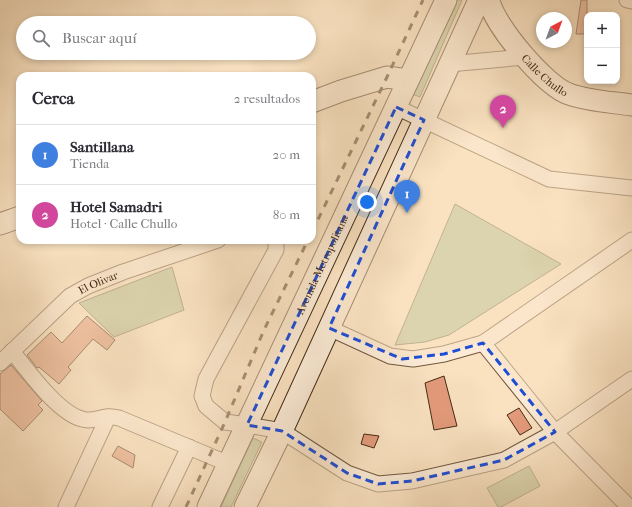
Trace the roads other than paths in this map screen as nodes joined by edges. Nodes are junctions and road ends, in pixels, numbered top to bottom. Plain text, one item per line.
1 (446, 0) edge
2 (479, 0) edge
3 (489, 0) edge
4 (627, 0) edge
5 (632, 1) edge
6 (525, 57) junction
7 (449, 64) junction
8 (408, 80) junction
9 (316, 100) edge
10 (632, 105) edge
11 (396, 107) junction
12 (424, 120) junction
13 (632, 188) edge
14 (16, 218) edge
15 (0, 224) edge
16 (632, 240) edge
17 (206, 244) edge
18 (276, 244) edge
19 (329, 328) junction
20 (483, 343) junction
21 (12, 351) junction
22 (0, 362) edge
23 (632, 379) edge
24 (108, 416) junction
25 (247, 424) junction
26 (282, 431) junction
27 (555, 432) junction
28 (189, 446) junction
29 (229, 464) junction
30 (66, 507) edge
31 (160, 507) edge
32 (208, 507) edge
33 (245, 507) edge
34 (629, 507) edge

1 - 8 main road, Avenida Metropolitana
2 - 7 main road
3 - 6 main road, Calle Chullo
4 - 5 street
6 - 7 street
6 - 10 main road, Calle Chullo
7 - 12 main road
8 - 9 main road
8 - 11 main road, Avenida Metropolitana
11 - 12 street
11 - 25 main road, Avenida Metropolitana
12 - 13 street
12 - 19 main road
14 - 15 main road
16 - 20 street
17 - 21 street, El Olivar
18 - 25 street
19 - 20 street
19 - 26 main road
20 - 27 street
21 - 22 street, El Olivar
21 - 24 street
23 - 27 street
24 - 28 street
24 - 30 street
25 - 26 street
25 - 29 main road, Avenida Metropolitana
26 - 27 street
26 - 33 main road
27 - 34 street
28 - 29 street
28 - 31 street
29 - 32 main road, Avenida Metropolitana

